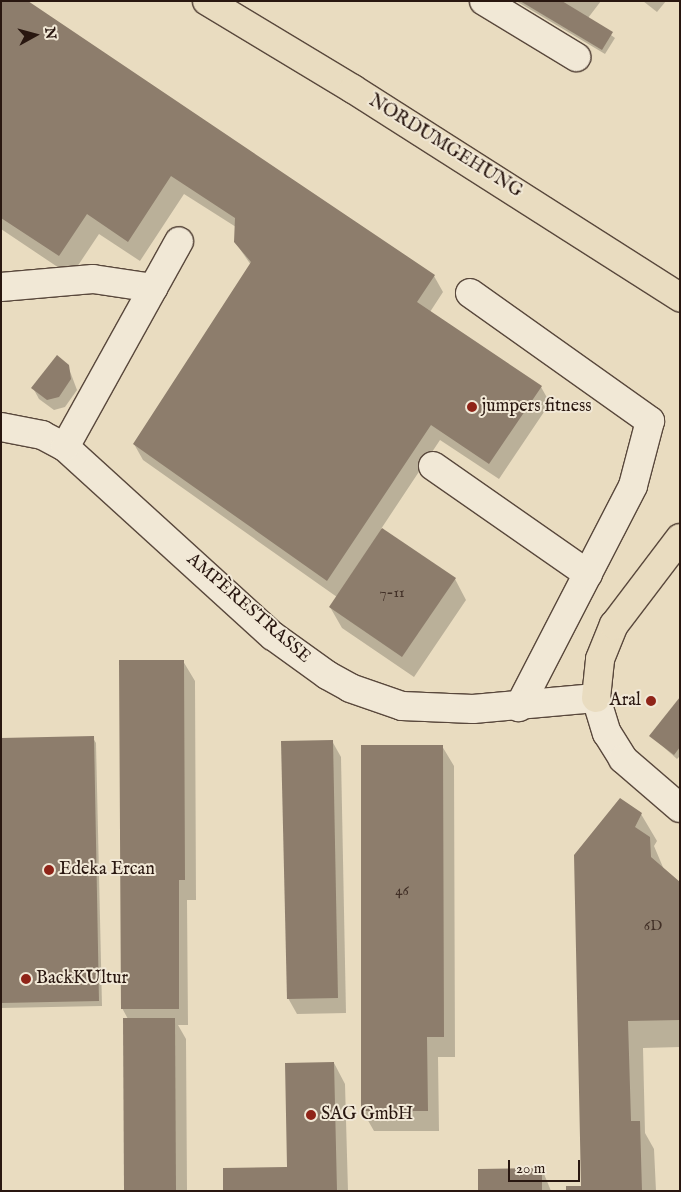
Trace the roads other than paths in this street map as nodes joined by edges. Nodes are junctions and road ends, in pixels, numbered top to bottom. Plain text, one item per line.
1 (207, 1) edge
2 (484, 1) edge
3 (576, 57) dead end
4 (179, 241) dead end
5 (1, 287) edge
6 (153, 288) junction
7 (470, 293) dead end
8 (680, 297) edge
9 (1, 427) edge
10 (65, 447) junction
11 (433, 466) dead end
12 (680, 538) edge
13 (588, 574) junction
14 (596, 698) junction
15 (520, 707) junction
16 (680, 808) edge

1 - 8 main road, NORDUMGEHUNG
2 - 3 street
4 - 6 street
5 - 6 street
6 - 10 street
7 - 13 street
9 - 10 street, AMPÈRESTRASSE
10 - 15 street, AMPÈRESTRASSE
11 - 13 street
12 - 14 main road
13 - 15 street
14 - 15 street, AMPÈRESTRASSE
14 - 16 street

